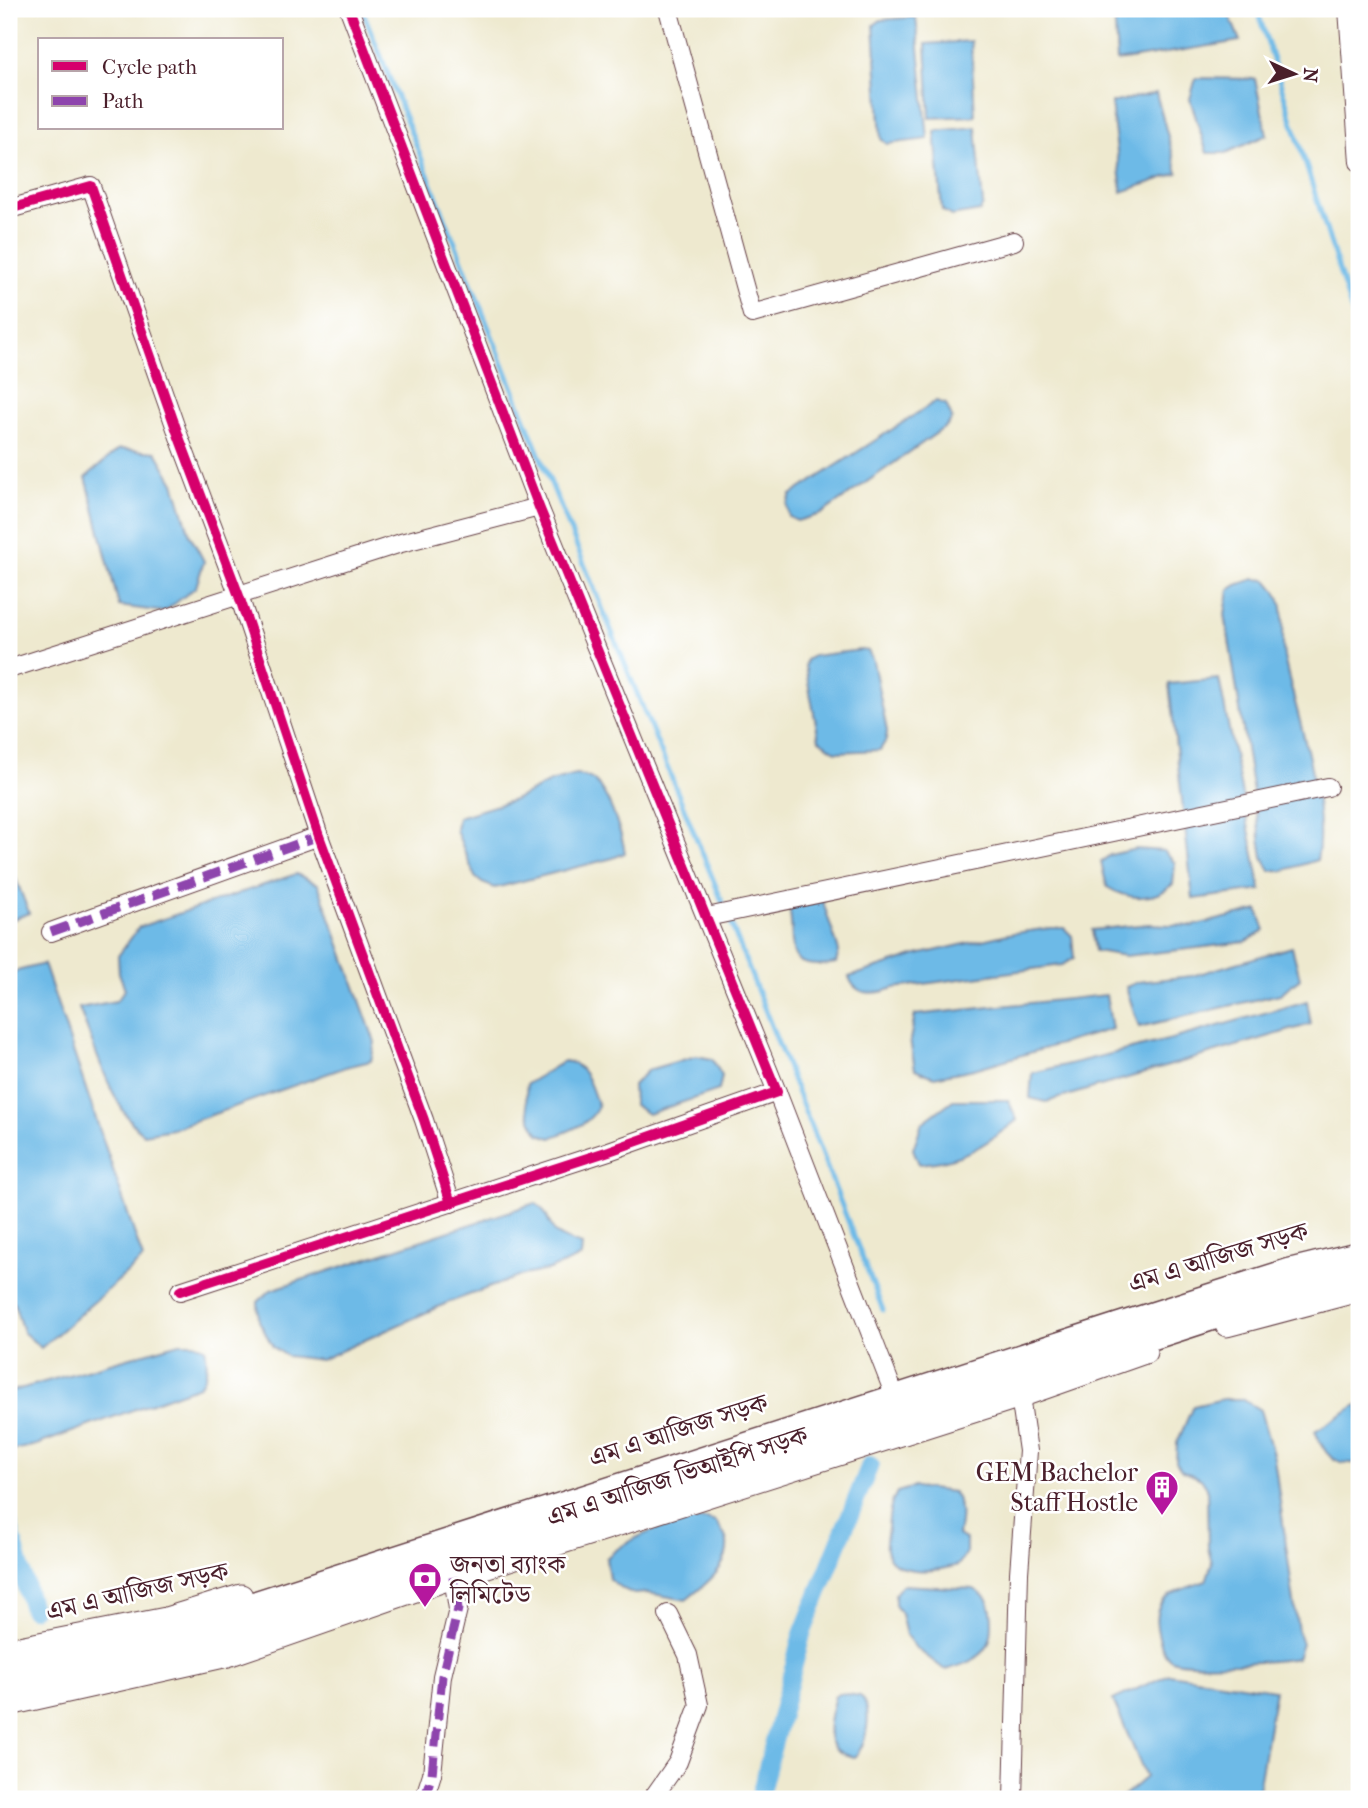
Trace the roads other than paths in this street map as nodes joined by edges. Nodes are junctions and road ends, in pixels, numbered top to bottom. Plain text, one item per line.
1 (349, 9) edge
2 (668, 9) edge
3 (1348, 9) edge
4 (1359, 162) edge
5 (9, 209) edge
6 (1014, 241) dead end
7 (539, 508) junction
8 (239, 596) junction
9 (9, 669) edge
10 (1328, 787) dead end
11 (319, 836) junction
12 (707, 917) junction
13 (51, 932) dead end
14 (777, 1092) junction
15 (451, 1203) junction
16 (1359, 1244) edge
17 (1359, 1255) edge
18 (1359, 1276) edge
19 (1359, 1290) edge
20 (180, 1291) dead end
21 (893, 1391) junction
22 (1020, 1396) junction
23 (453, 1577) junction
24 (668, 1614) dead end
25 (9, 1650) edge
26 (9, 1668) edge
27 (9, 1689) edge
28 (9, 1704) edge
29 (424, 1799) edge
30 (652, 1799) edge
31 (1013, 1799) edge

1 - 7 street
2 - 6 street
3 - 4 street
5 - 8 street
7 - 8 street
7 - 12 street
8 - 9 street
8 - 11 street
10 - 12 street
11 - 13 street
11 - 15 street
12 - 14 street
14 - 15 street
14 - 21 street
15 - 20 street
16 - 21 main road, এম এ আজিজ সড়ক
17 - 26 highway
18 - 27 highway
19 - 22 main road, এম এ আজিজ ভিআইপি সড়ক
21 - 25 main road, এম এ আজিজ সড়ক
22 - 23 main road, এম এ আজিজ ভিআইপি সড়ক
22 - 31 street
23 - 28 main road, এম এ আজিজ ভিআইপি সড়ক
23 - 29 street
24 - 30 street

